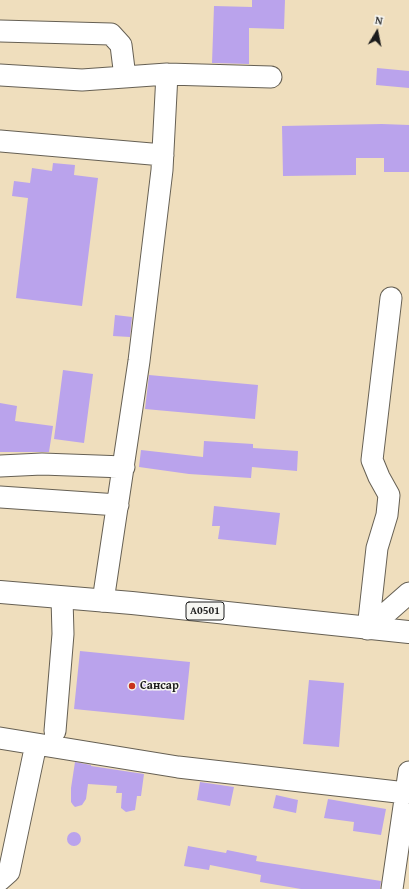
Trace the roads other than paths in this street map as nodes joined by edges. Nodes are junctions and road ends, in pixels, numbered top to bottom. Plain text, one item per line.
1 (0, 30) edge
2 (167, 74) junction
3 (0, 75) edge
4 (125, 77) junction
5 (271, 77) dead end
6 (0, 141) edge
7 (163, 155) junction
8 (391, 298) dead end
9 (0, 466) edge
10 (124, 467) junction
11 (0, 497) edge
12 (118, 505) junction
13 (0, 592) edge
14 (409, 593) edge
15 (62, 598) junction
16 (103, 601) junction
17 (368, 629) junction
18 (409, 632) edge
19 (55, 731) dead end
20 (0, 738) edge
21 (36, 744) junction
22 (409, 772) edge
23 (406, 793) junction
24 (0, 880) edge
25 (392, 889) edge

1 - 4 street
2 - 4 street
2 - 5 street
2 - 7 street
3 - 4 street
6 - 7 street
7 - 10 street
8 - 17 street
9 - 10 street
10 - 12 street
11 - 12 street
12 - 16 street
13 - 15 highway, A0501
14 - 17 street
15 - 16 highway, A0501
15 - 19 street
16 - 17 highway, A0501
17 - 18 highway, A0501
20 - 21 street
21 - 23 street
21 - 24 street
22 - 23 street
23 - 25 street

